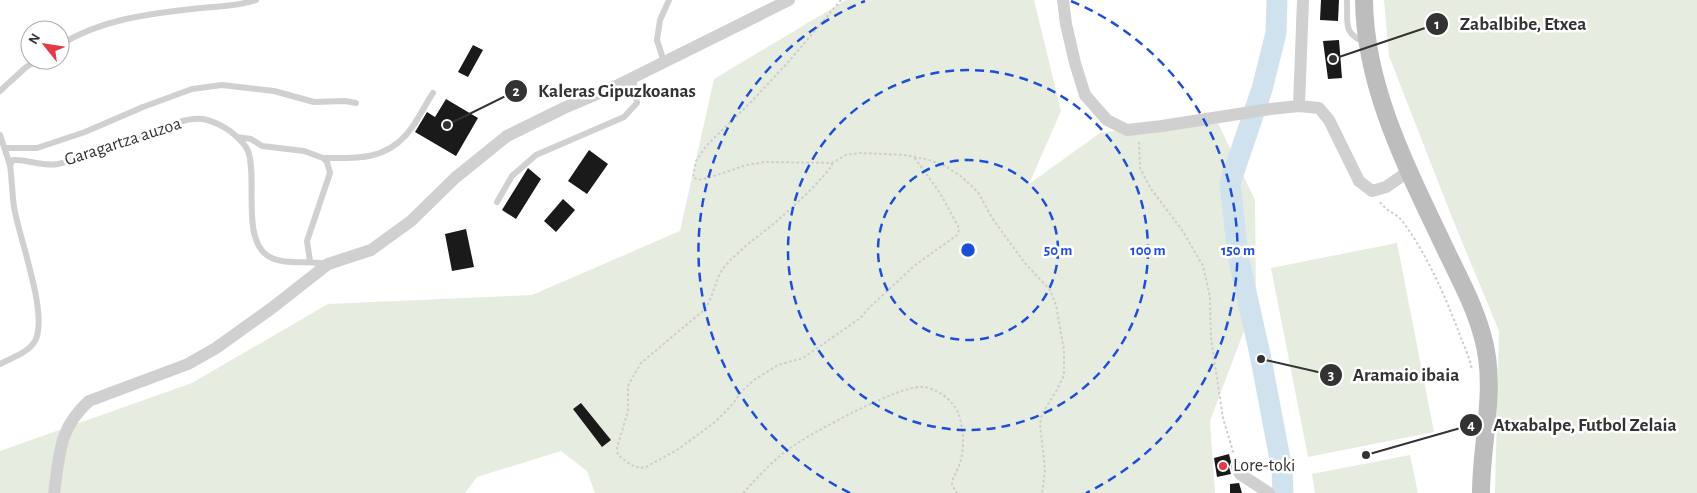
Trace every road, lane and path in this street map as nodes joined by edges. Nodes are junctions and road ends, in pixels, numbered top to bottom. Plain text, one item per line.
1 (256, 0) edge
2 (669, 0) edge
3 (789, 0) edge
4 (841, 0) edge
5 (1063, 0) edge
6 (1303, 0) edge
7 (1347, 0) edge
8 (1364, 0) edge
9 (70, 39) edge
10 (1368, 43) junction
11 (664, 62) junction
12 (23, 70) edge
13 (633, 77) junction
14 (0, 91) edge
15 (434, 93) dead end
16 (356, 103) dead end
17 (1300, 106) junction
18 (1140, 128) junction
19 (0, 136) edge
20 (237, 137) junction
21 (5, 148) junction
22 (914, 157) junction
23 (323, 158) junction
24 (832, 163) junction
25 (10, 165) junction
26 (1409, 171) junction
27 (1372, 191) junction
28 (497, 202) dead end
29 (310, 262) junction
30 (328, 264) junction
31 (0, 364) edge
32 (1474, 375) dead end
33 (1237, 467) joint
34 (54, 493) edge
35 (743, 493) edge
36 (957, 493) edge
37 (1042, 493) edge
38 (1269, 493) edge
39 (1481, 493) edge

1 - 9 lane
2 - 11 lane
3 - 11 street
4 - 24 path
5 - 18 street
6 - 17 street
7 - 10 lane
8 - 10 main road
10 - 26 main road
11 - 13 street
12 - 14 lane
13 - 28 lane
13 - 30 street
15 - 23 lane
16 - 21 lane
17 - 18 street
17 - 27 street
18 - 33 path
19 - 21 lane
20 - 23 lane
20 - 25 lane, Garagartza auzoa
20 - 29 lane, Garagartza auzoa
21 - 25 lane
22 - 24 path
22 - 24 path
22 - 37 path
23 - 29 lane
25 - 31 lane
26 - 27 street
26 - 39 main road
27 - 32 path
29 - 30 lane, Garagartza auzoa
30 - 34 street
33 - 38 street
35 - 36 path

